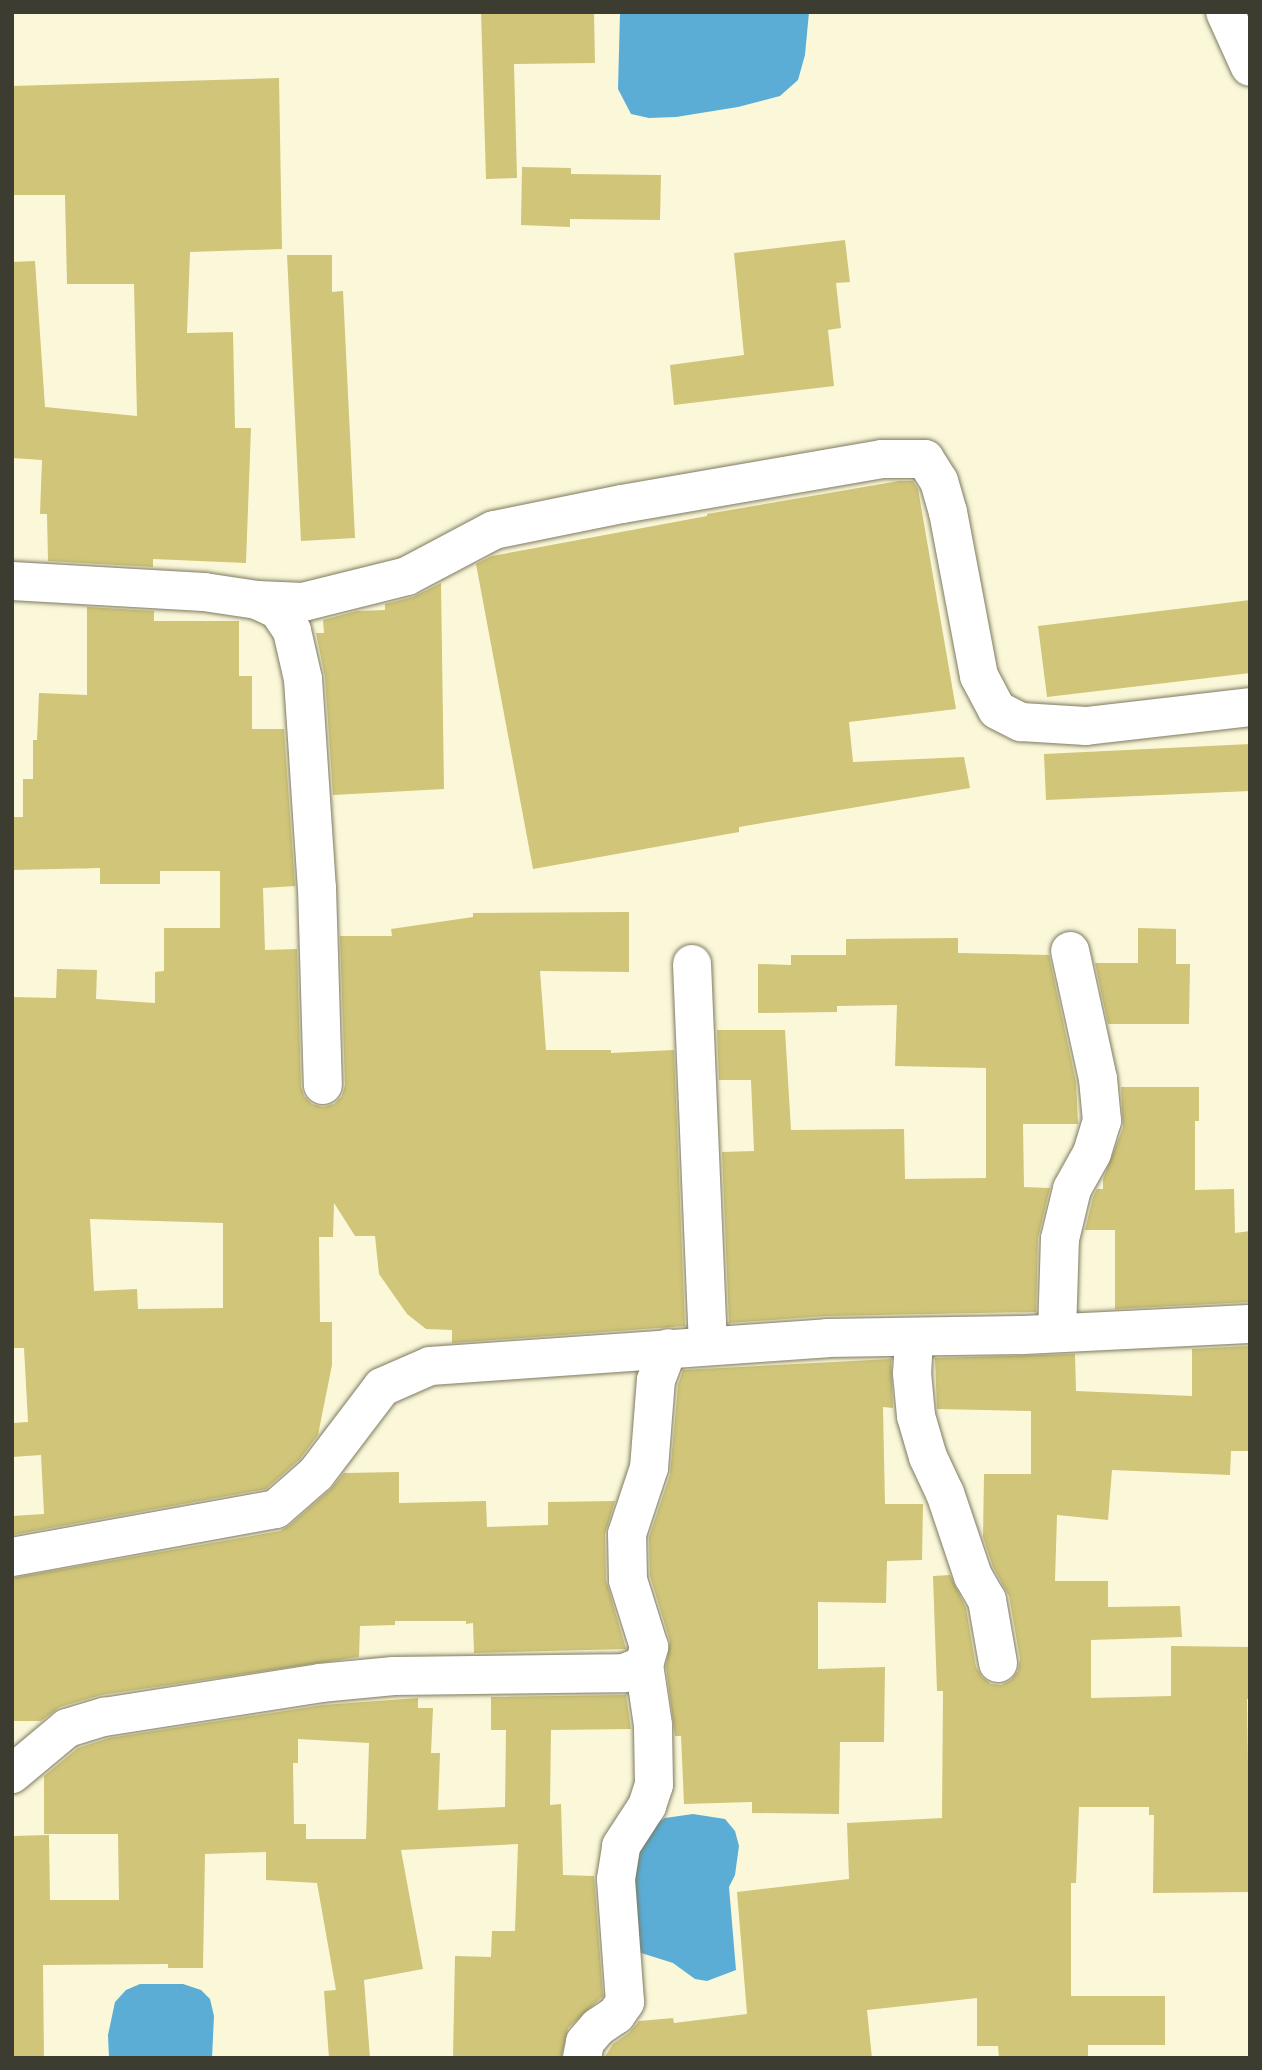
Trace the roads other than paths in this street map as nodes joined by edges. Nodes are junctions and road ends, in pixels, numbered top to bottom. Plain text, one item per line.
1 (1225, 12) edge
2 (1250, 67) edge
3 (12, 581) edge
4 (257, 600) junction
5 (1250, 707) edge
6 (1070, 951) dead end
7 (692, 964) dead end
8 (323, 1085) dead end
9 (1250, 1324) edge
10 (1057, 1333) junction
11 (914, 1337) junction
12 (708, 1345) junction
13 (667, 1348) junction
14 (12, 1557) edge
15 (998, 1663) dead end
16 (645, 1664) junction
17 (12, 1774) edge
18 (582, 2058) edge

1 - 2 street
3 - 4 street
4 - 5 street
4 - 8 street
6 - 10 street
7 - 12 street
9 - 10 street
10 - 11 street
11 - 12 street
11 - 15 street
12 - 13 street
13 - 14 street
13 - 16 street
16 - 17 street
16 - 18 street

